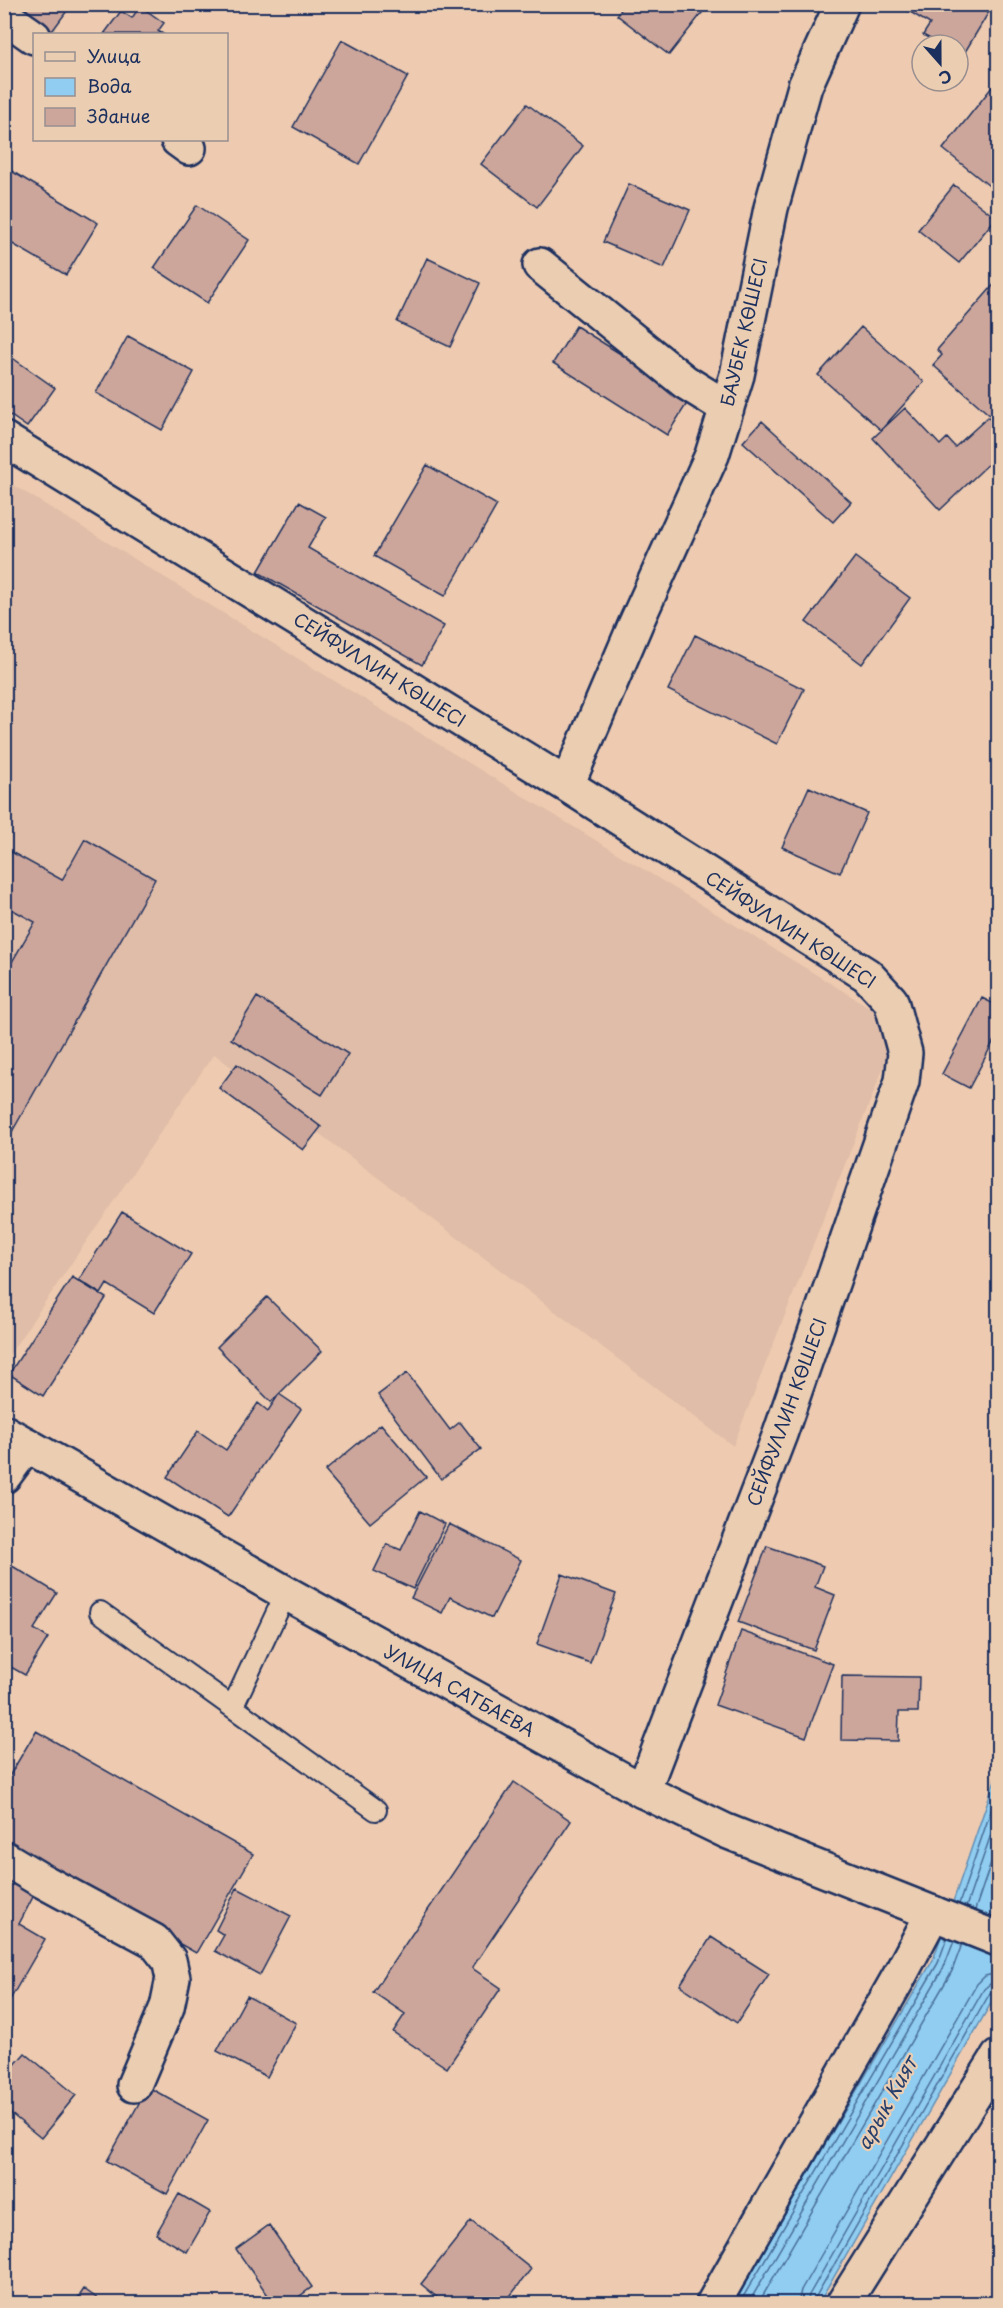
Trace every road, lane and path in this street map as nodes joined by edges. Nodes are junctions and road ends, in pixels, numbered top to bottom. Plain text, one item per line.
1 (842, 4) edge
2 (4, 16) edge
3 (33, 36) edge
4 (540, 265) dead end
5 (727, 408) junction
6 (4, 439) edge
7 (567, 785) junction
8 (16, 1438) edge
9 (4, 1476) edge
10 (286, 1593) junction
11 (100, 1612) dead end
12 (232, 1706) junction
13 (643, 1791) junction
14 (376, 1810) dead end
15 (4, 1858) edge
16 (933, 1913) junction
17 (999, 1939) edge
18 (999, 2057) edge
19 (134, 2085) dead end
20 (712, 2304) edge
21 (843, 2304) edge

1 - 5 street, БАУБЕК КӨШЕСІ
2 - 3 street
4 - 5 street
5 - 7 street, БАУБЕК КӨШЕСІ
6 - 7 street, СЕЙФУЛЛИН КӨШЕСІ
7 - 13 street, СЕЙФУЛЛИН КӨШЕСІ
8 - 9 street
8 - 10 street, УЛИЦА САТБАЕВА
10 - 12 lane
10 - 13 street, УЛИЦА САТБАЕВА
11 - 12 lane
12 - 14 lane
13 - 16 street, УЛИЦА САТБАЕВА
15 - 19 street
16 - 17 street, УЛИЦА САТБАЕВА
16 - 20 street
18 - 21 street

